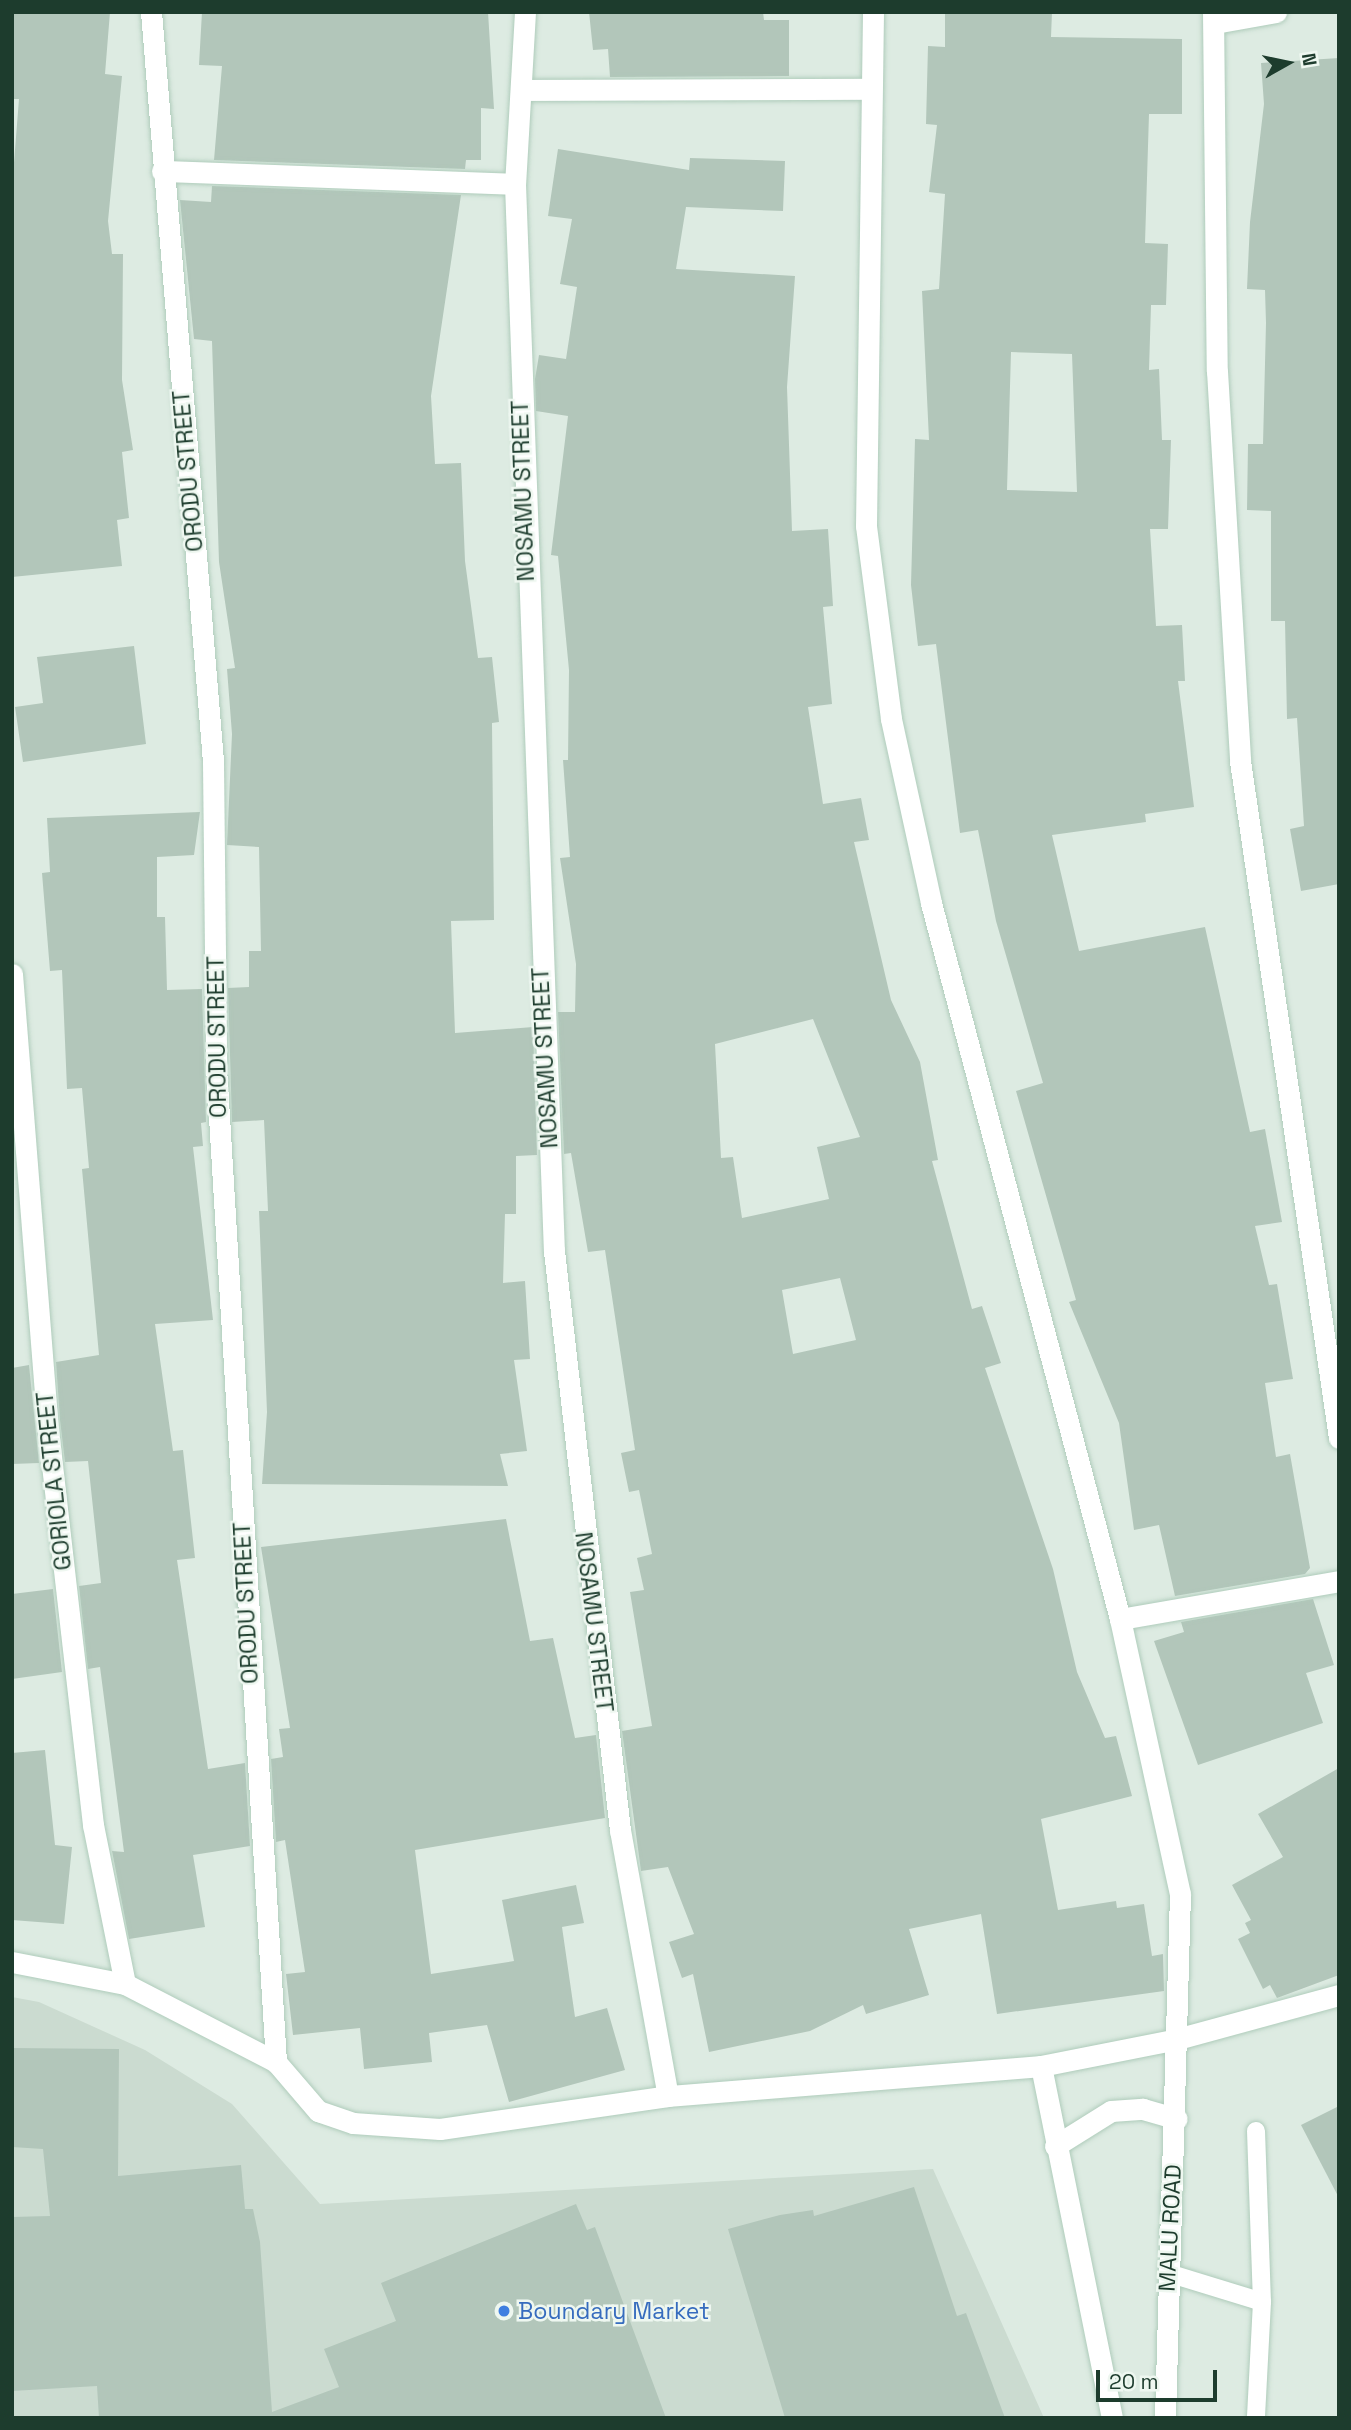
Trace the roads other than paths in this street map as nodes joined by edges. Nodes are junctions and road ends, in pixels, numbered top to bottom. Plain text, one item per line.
1 (152, 12) edge
2 (525, 12) edge
3 (873, 12) edge
4 (1276, 12) edge
5 (1213, 18) edge
6 (870, 89) junction
7 (522, 90) junction
8 (162, 171) junction
9 (515, 184) junction
10 (12, 974) edge
11 (1339, 1438) edge
12 (1339, 1581) edge
13 (1120, 1619) junction
14 (12, 1962) edge
15 (124, 1984) junction
16 (1339, 1995) edge
17 (1177, 2039) junction
18 (276, 2062) junction
19 (1041, 2066) junction
20 (668, 2096) junction
21 (1177, 2119) junction
22 (1256, 2131) dead end
23 (1055, 2146) junction
24 (1168, 2273) junction
25 (1262, 2302) junction
26 (1112, 2418) edge
27 (1166, 2418) edge
28 (1256, 2418) edge

1 - 8 street, ORODU STREET
2 - 7 street, NOSAMU STREET
3 - 6 street, MALU ROAD
4 - 5 street
5 - 11 street
6 - 7 street
6 - 13 street, MALU ROAD
7 - 9 street, NOSAMU STREET
8 - 9 street
8 - 18 street, ORODU STREET
9 - 20 street, NOSAMU STREET
10 - 15 street, GORIOLA STREET
12 - 13 street
13 - 17 street, MALU ROAD
14 - 15 street
15 - 18 street
16 - 17 street
17 - 19 street
17 - 21 street, MALU ROAD
18 - 20 street
19 - 20 street
19 - 23 street
21 - 23 street
21 - 24 street, MALU ROAD
22 - 25 lane
23 - 26 street
24 - 25 lane
24 - 27 street, MALU ROAD
25 - 28 lane

